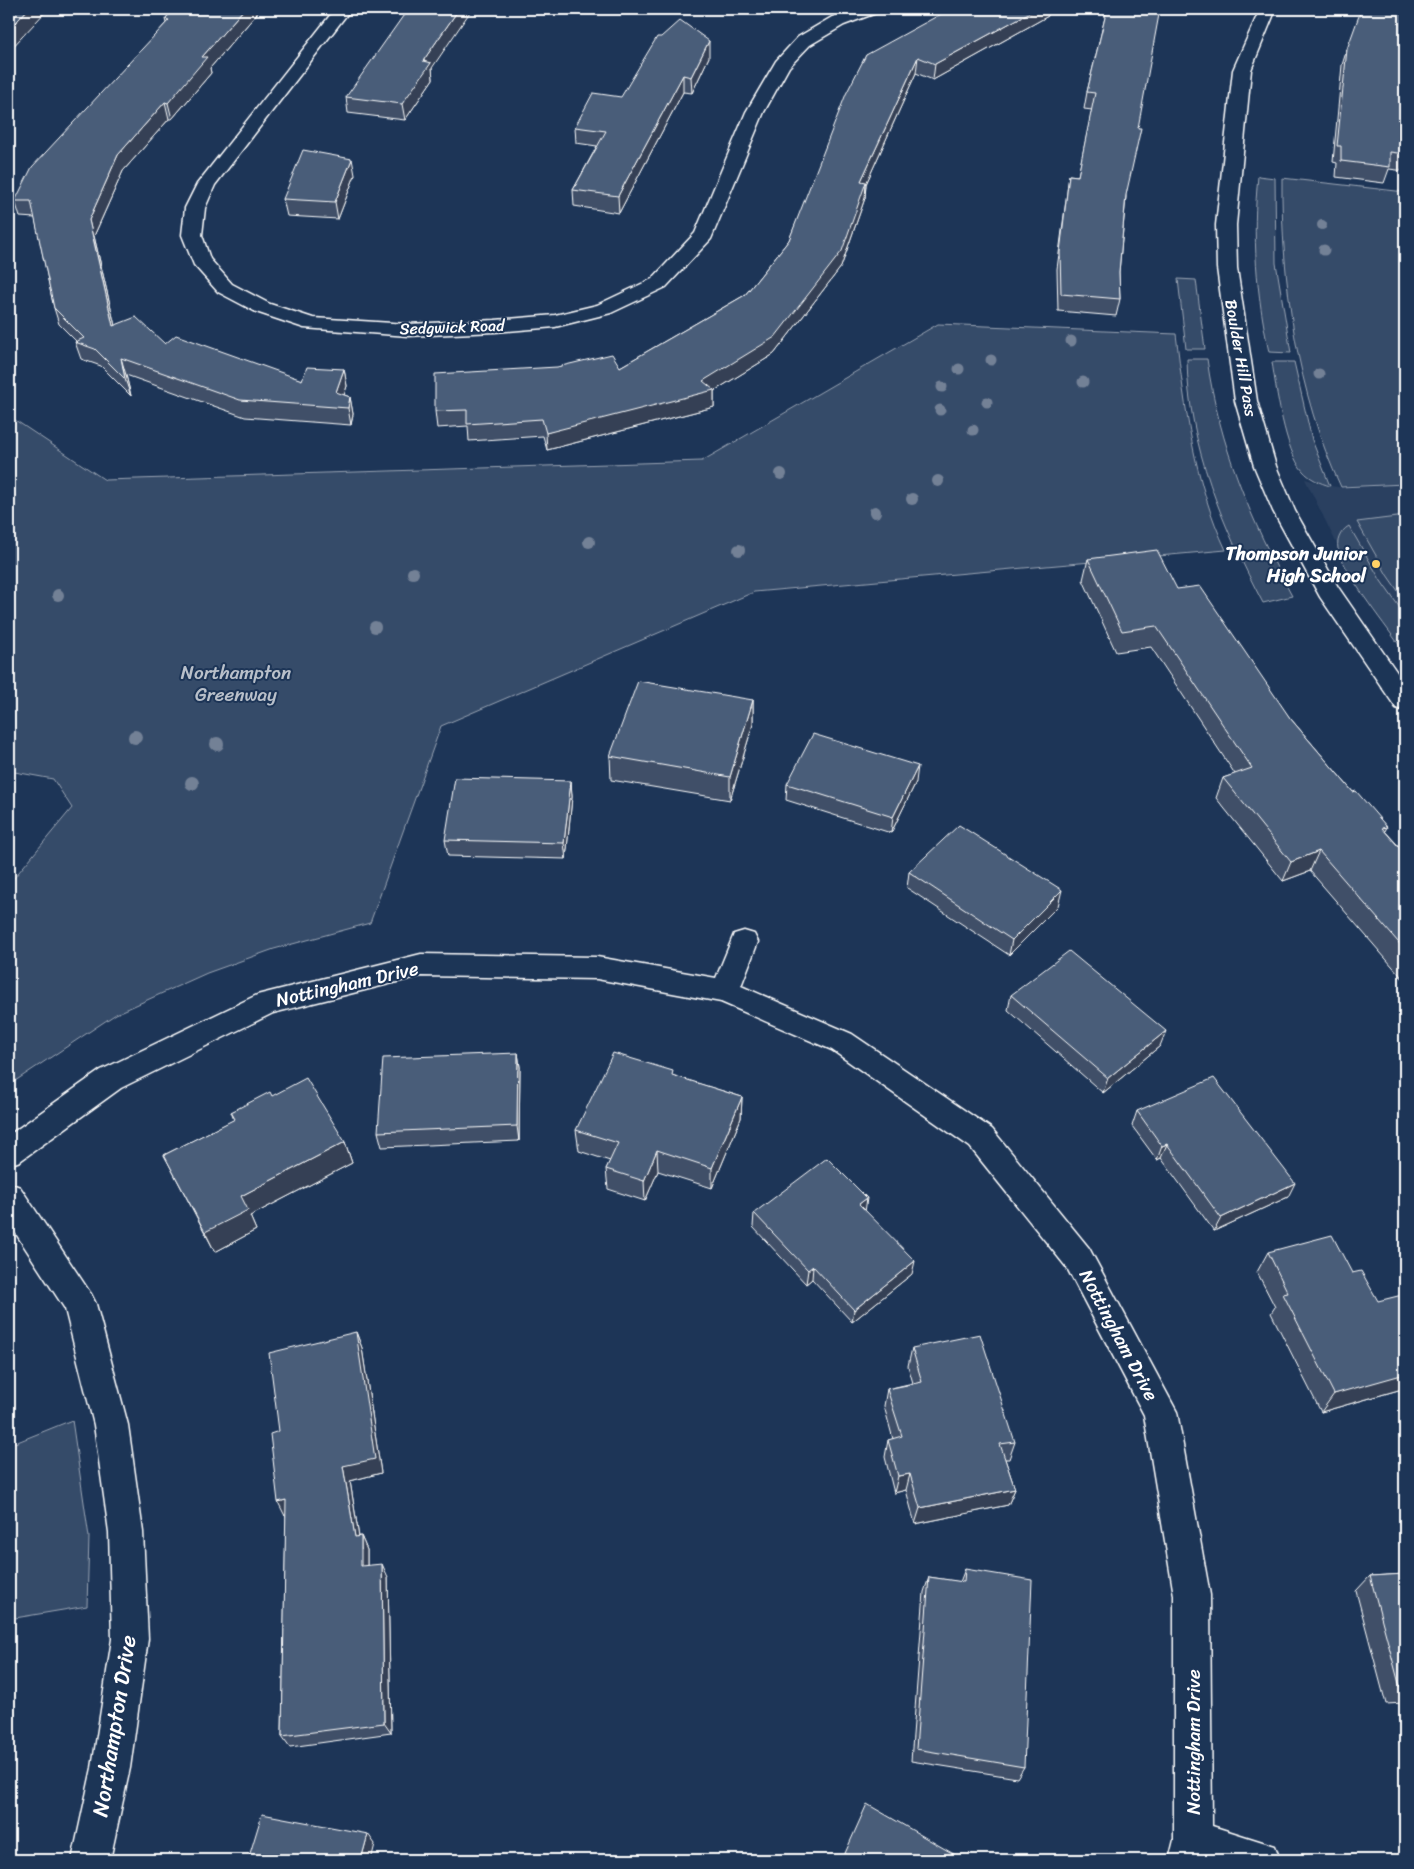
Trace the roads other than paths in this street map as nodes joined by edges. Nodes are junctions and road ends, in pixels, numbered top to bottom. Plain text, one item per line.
1 (343, 9) edge
2 (870, 9) edge
3 (1268, 9) edge
4 (1405, 702) edge
5 (744, 942) dead end
6 (724, 991) junction
7 (9, 1152) edge
8 (9, 1197) edge
9 (1191, 1850) edge
10 (91, 1860) edge
11 (1261, 1860) edge

1 - 2 street, Sedgwick Road
3 - 4 street, Boulder Hill Pass
5 - 6 street
6 - 7 street, Nottingham Drive
6 - 9 street, Nottingham Drive
8 - 10 street, Northampton Drive
9 - 11 street

